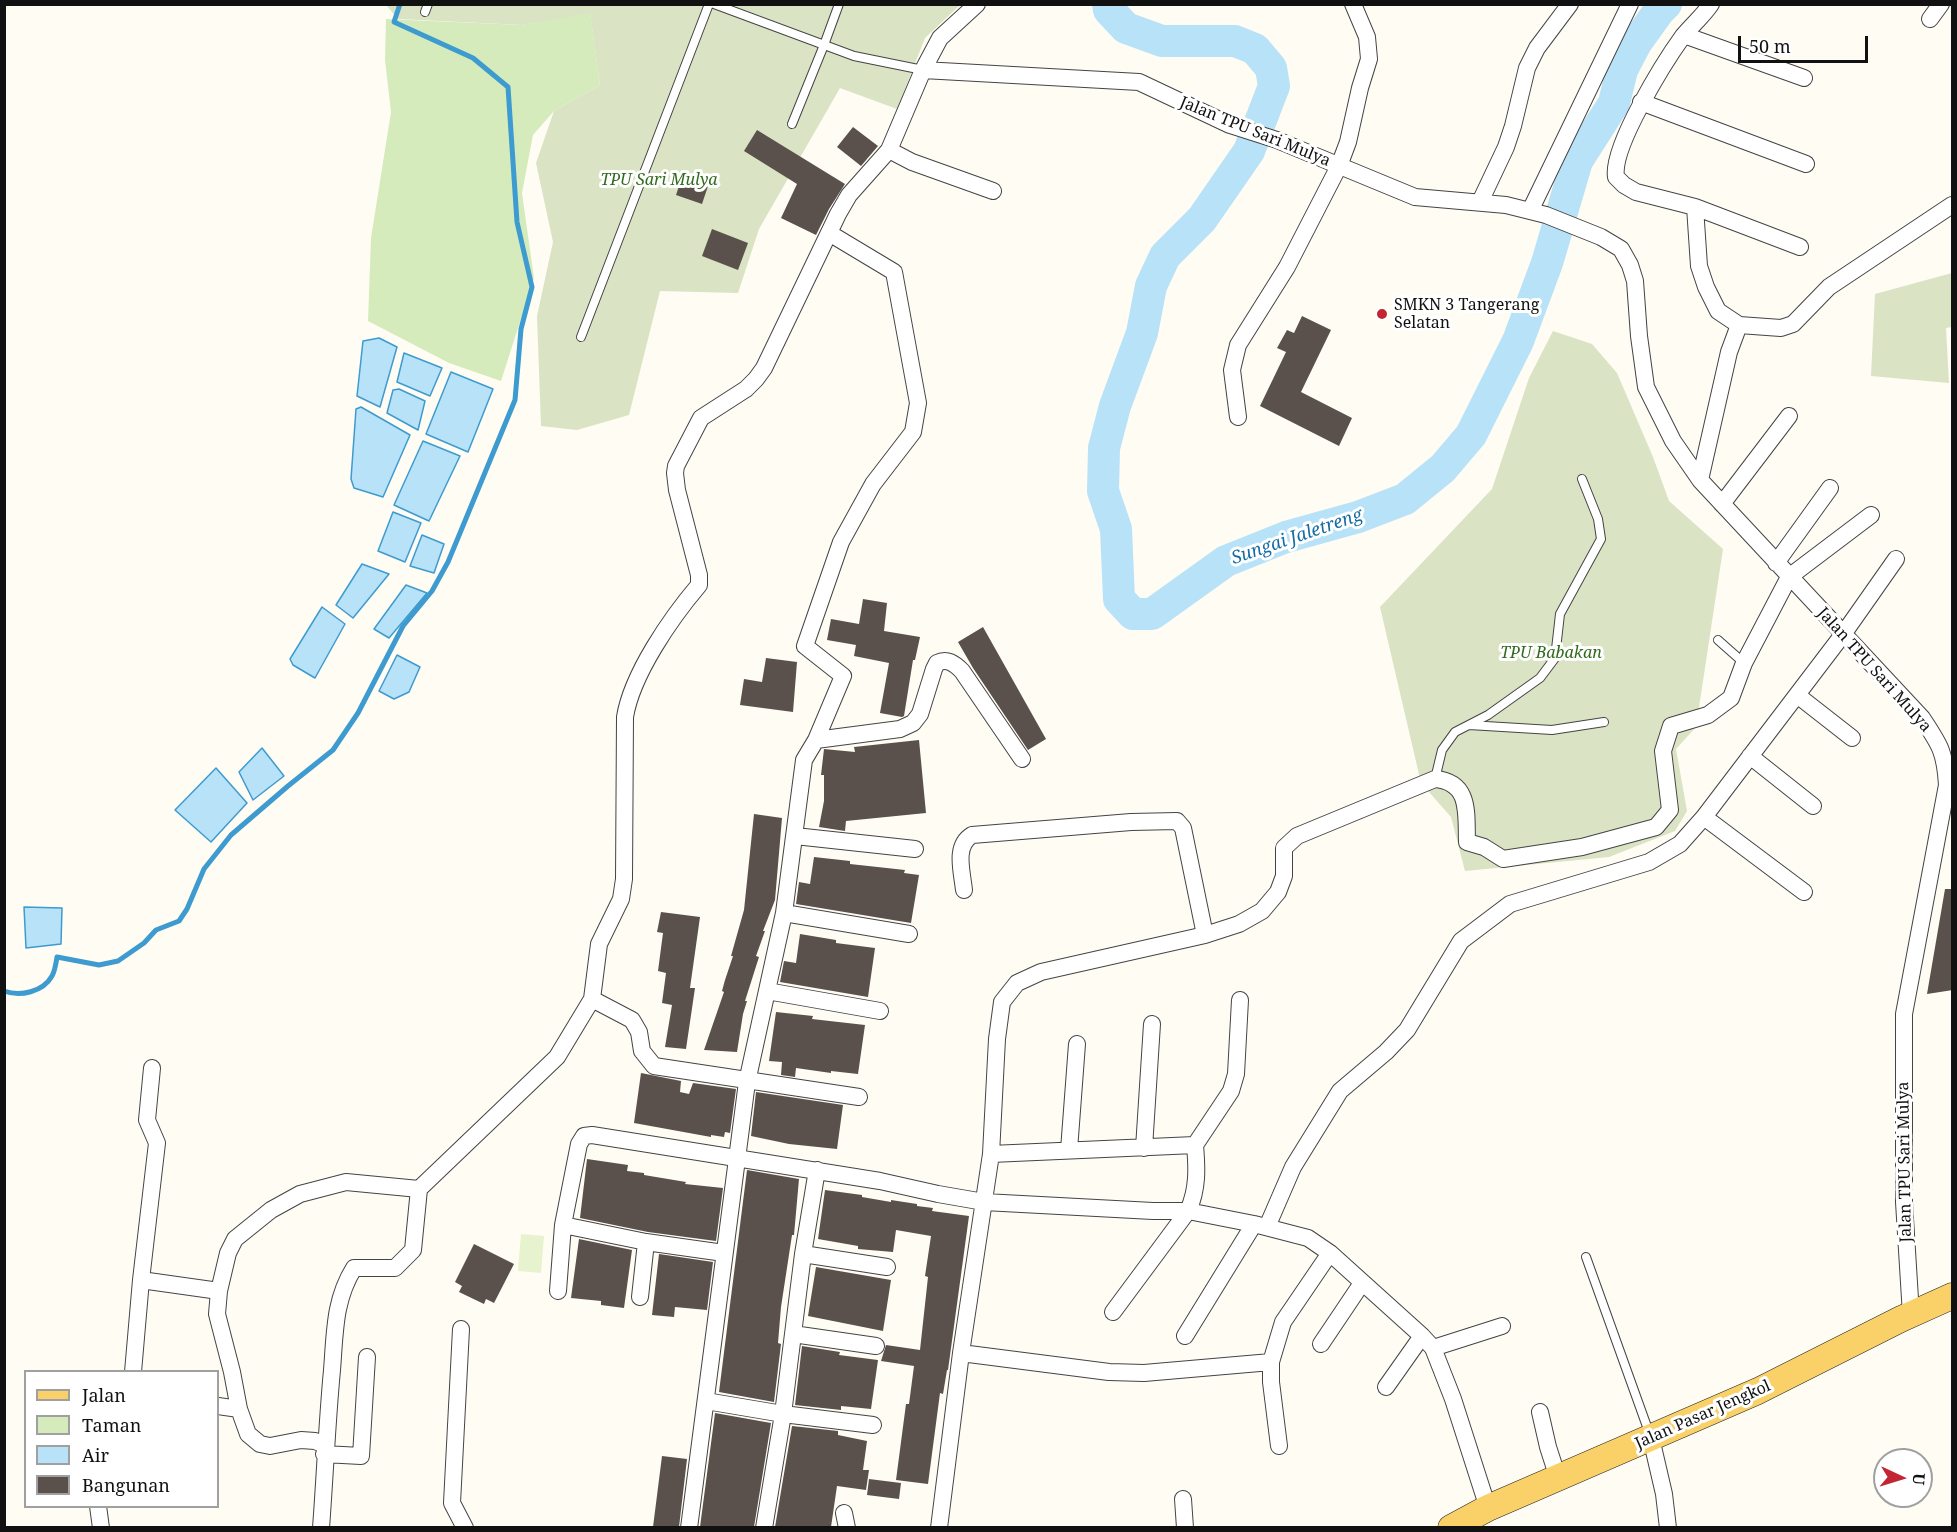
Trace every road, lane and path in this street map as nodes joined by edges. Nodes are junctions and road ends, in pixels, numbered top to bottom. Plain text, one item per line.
1 (709, 4) edge
2 (714, 4) edge
3 (839, 4) edge
4 (977, 4) edge
5 (1353, 4) edge
6 (1570, 4) edge
7 (1630, 4) edge
8 (1711, 4) edge
9 (1941, 4) edge
10 (1930, 19) dead end
11 (1684, 35) junction
12 (824, 45) junction
13 (923, 70) junction
14 (1804, 78) dead end
15 (1641, 102) junction
16 (792, 124) dead end
17 (889, 150) junction
18 (1806, 164) dead end
19 (1339, 166) junction
20 (993, 191) dead end
21 (1480, 202) junction
22 (1953, 205) edge
23 (1695, 207) junction
24 (1538, 213) junction
25 (829, 233) junction
26 (1800, 247) dead end
27 (1738, 325) junction
28 (581, 337) dead end
29 (1790, 416) dead end
30 (1238, 417) dead end
31 (1582, 479) dead end
32 (1700, 480) junction
33 (1830, 488) dead end
34 (1722, 504) junction
35 (1871, 515) dead end
36 (1896, 559) dead end
37 (1776, 563) junction
38 (1789, 577) junction
39 (1844, 633) junction
40 (1718, 640) dead end
41 (1744, 663) junction
42 (1797, 694) junction
43 (1604, 723) dead end
44 (1469, 725) junction
45 (1852, 738) dead end
46 (816, 740) junction
47 (1750, 756) junction
48 (1022, 759) dead end
49 (1435, 779) junction
50 (1950, 785) edge
51 (1813, 806) dead end
52 (1704, 817) junction
53 (795, 836) junction
54 (915, 849) dead end
55 (964, 890) dead end
56 (1804, 892) dead end
57 (784, 913) junction
58 (909, 934) dead end
59 (1205, 935) junction
60 (767, 991) junction
61 (592, 999) junction
62 (1240, 1000) dead end
63 (880, 1011) dead end
64 (1152, 1024) dead end
65 (1077, 1044) dead end
66 (152, 1068) dead end
67 (747, 1082) junction
68 (859, 1097) dead end
69 (1195, 1145) junction
70 (1144, 1148) junction
71 (1069, 1150) junction
72 (991, 1154) junction
73 (736, 1159) junction
74 (817, 1170) junction
75 (419, 1189) junction
76 (984, 1202) junction
77 (1188, 1211) junction
78 (563, 1225) junction
79 (1260, 1226) junction
80 (646, 1242) junction
81 (724, 1252) junction
82 (1330, 1253) junction
83 (803, 1254) junction
84 (1586, 1257) dead end
85 (887, 1267) dead end
86 (141, 1280) junction
87 (1362, 1283) junction
88 (219, 1291) junction
89 (558, 1291) dead end
90 (1953, 1296) edge
91 (640, 1297) dead end
92 (1113, 1312) dead end
93 (1911, 1315) junction
94 (1502, 1326) dead end
95 (461, 1329) dead end
96 (793, 1335) junction
97 (1185, 1336) dead end
98 (1427, 1342) junction
99 (1321, 1344) dead end
100 (876, 1346) dead end
101 (962, 1353) junction
102 (367, 1357) dead end
103 (1271, 1362) junction
104 (133, 1370) edge
105 (1386, 1387) dead end
106 (706, 1401) junction
107 (219, 1406) edge
108 (239, 1409) junction
109 (1540, 1412) dead end
110 (783, 1414) junction
111 (873, 1425) dead end
112 (1651, 1438) junction
113 (1279, 1446) dead end
114 (324, 1449) junction
115 (1558, 1478) junction
116 (1183, 1499) dead end
117 (98, 1508) edge
118 (1488, 1508) junction
119 (101, 1527) edge
120 (321, 1527) edge
121 (465, 1527) edge
122 (689, 1527) edge
123 (764, 1527) edge
124 (939, 1527) edge
125 (1185, 1527) edge
126 (1451, 1527) edge
127 (1668, 1527) edge

1 - 28 lane
2 - 12 lane
3 - 12 lane
4 - 13 street
5 - 19 street
6 - 21 street
7 - 24 street
8 - 11 street
9 - 10 street
11 - 14 street
11 - 15 street
12 - 13 lane
12 - 16 lane
13 - 17 street
13 - 19 street, Jalan TPU Sari Mulya
15 - 18 street
15 - 23 street
17 - 20 street
17 - 25 street
19 - 21 street, Jalan TPU Sari Mulya
19 - 30 street
21 - 24 street, Jalan TPU Sari Mulya
22 - 27 street
23 - 26 street
23 - 27 street
24 - 32 street, Jalan TPU Sari Mulya
25 - 46 street
25 - 61 street
27 - 32 street
29 - 34 street
31 - 44 lane
32 - 34 street, Jalan TPU Sari Mulya
33 - 37 street
34 - 37 street, Jalan TPU Sari Mulya
35 - 38 street
36 - 39 street
37 - 38 street, Jalan TPU Sari Mulya
38 - 39 street, Jalan TPU Sari Mulya
38 - 41 street
39 - 42 street
39 - 50 street, Jalan TPU Sari Mulya
40 - 41 lane
41 - 49 street
42 - 45 street
42 - 47 street
43 - 44 lane
44 - 49 lane
46 - 48 street
46 - 53 street
47 - 51 street
47 - 52 street
49 - 59 street
50 - 93 street, Jalan TPU Sari Mulya
52 - 56 street
52 - 79 street
53 - 54 street
53 - 57 street
55 - 59 street
57 - 58 street
57 - 60 street
59 - 72 street
60 - 63 street
60 - 67 street
61 - 67 street
61 - 75 street
62 - 69 street
64 - 70 street
65 - 71 street
66 - 86 street
67 - 68 street
67 - 73 street
69 - 70 street
69 - 77 street
70 - 71 street
71 - 72 street
72 - 76 street
73 - 74 street
73 - 78 street
73 - 81 street
74 - 76 street
74 - 83 street
75 - 88 street
75 - 114 street
76 - 77 street
76 - 101 street
77 - 79 street
77 - 92 street
78 - 80 street
78 - 89 street
79 - 82 street
79 - 97 street
80 - 81 street
80 - 91 street
81 - 106 street
82 - 87 street
82 - 103 street
83 - 85 street
83 - 96 street
84 - 112 lane
86 - 88 street
86 - 104 street
87 - 98 street
87 - 99 street
88 - 108 street
90 - 93 main road, Jalan Pasar Jengkol
93 - 112 main road, Jalan Pasar Jengkol
94 - 98 street
95 - 121 street
96 - 100 street
96 - 110 street
98 - 105 street
98 - 118 street
101 - 103 street
101 - 124 street
102 - 114 street
103 - 113 street
106 - 110 street
106 - 122 street
107 - 108 street
108 - 114 street
109 - 115 street
110 - 111 street
110 - 123 street
112 - 115 main road, Jalan Pasar Jengkol
112 - 127 street
114 - 120 street
115 - 118 main road, Jalan Pasar Jengkol
116 - 125 street
117 - 119 street
118 - 126 main road, Jalan Pasar Jengkol

